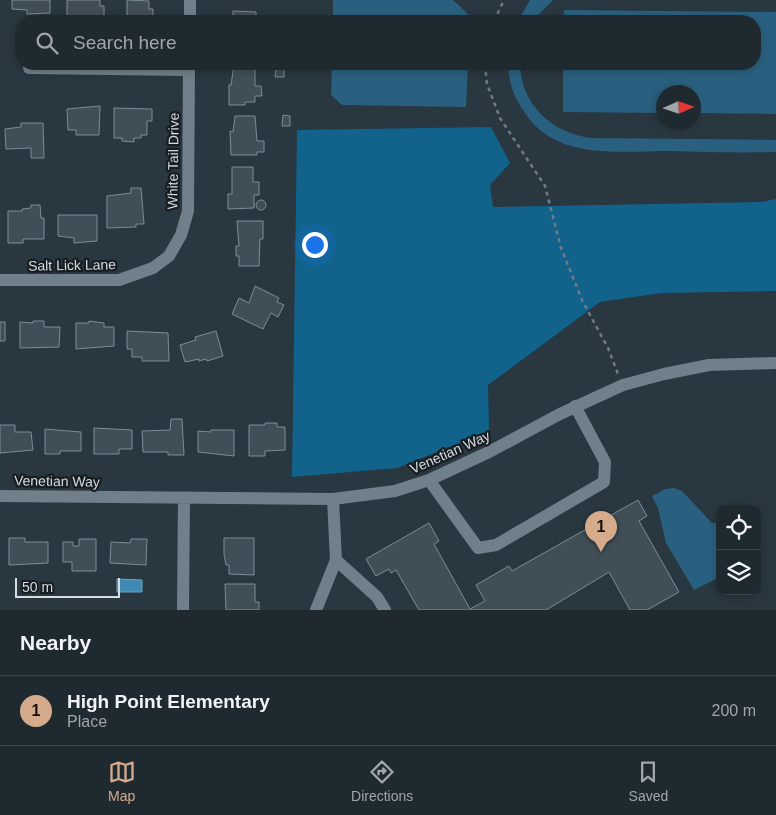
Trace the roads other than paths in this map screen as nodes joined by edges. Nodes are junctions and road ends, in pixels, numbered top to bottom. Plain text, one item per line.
1 (190, 0) edge
2 (190, 15) edge
3 (189, 70) edge
4 (169, 256) joint
5 (0, 280) edge
6 (776, 363) edge
7 (575, 406) junction
8 (429, 480) junction
9 (0, 496) edge
10 (184, 498) junction
11 (333, 499) junction
12 (336, 560) junction
13 (183, 610) edge
14 (316, 610) edge
15 (385, 610) edge

1 - 2 street
3 - 4 street, White Tail Drive
4 - 5 street, Salt Lick Lane
6 - 7 street, Venetian Way
7 - 8 street, Venetian Way
7 - 8 street
8 - 11 street, Venetian Way
9 - 10 street, Venetian Way
10 - 11 street, Venetian Way
10 - 13 street
11 - 12 street
12 - 14 street
12 - 15 street

